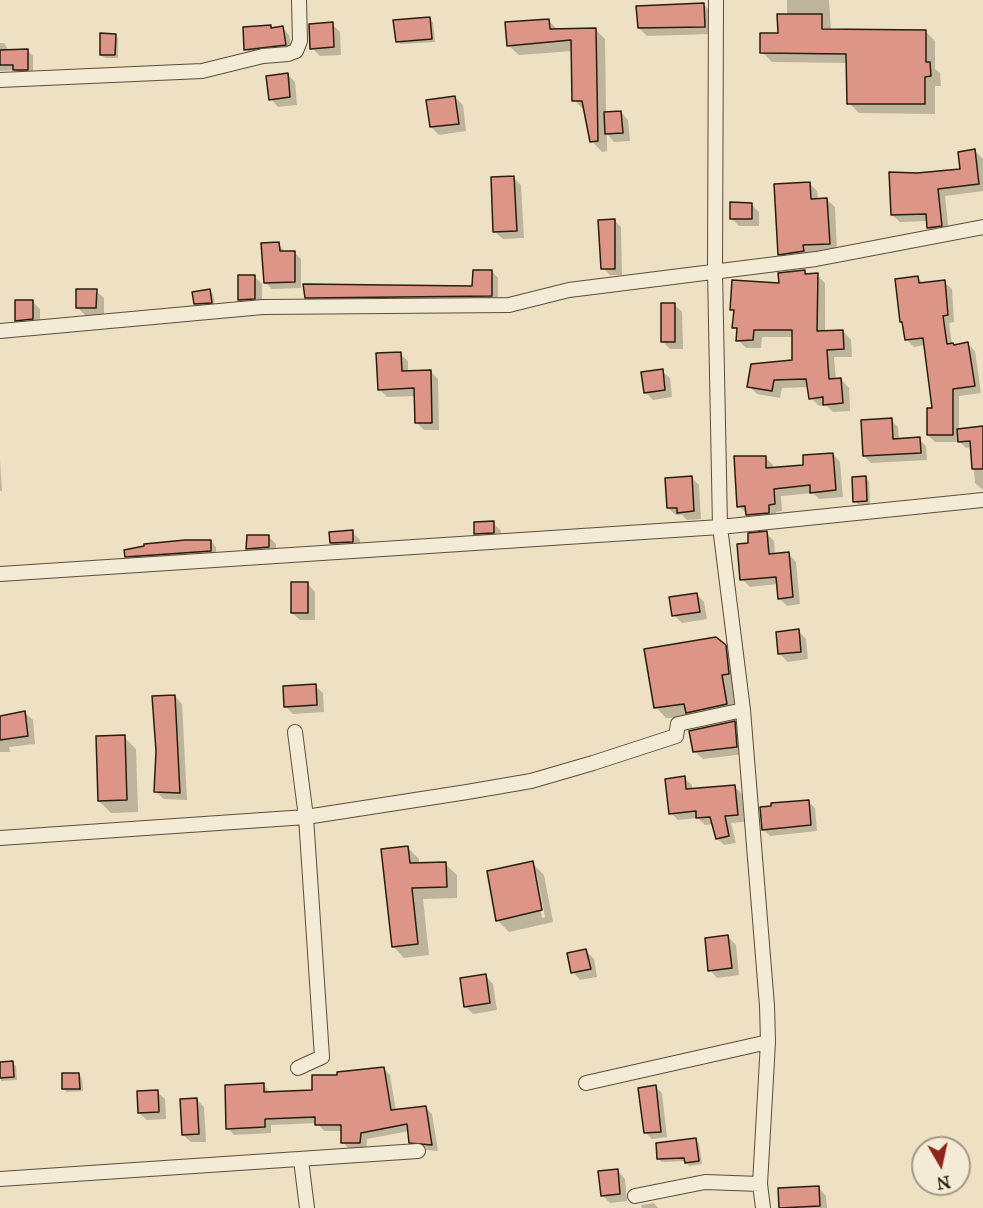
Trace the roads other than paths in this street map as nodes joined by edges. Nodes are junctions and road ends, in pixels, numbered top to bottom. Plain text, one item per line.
1 (299, 0) edge
2 (716, 0) edge
3 (0, 80) edge
4 (983, 227) edge
5 (715, 271) junction
6 (0, 331) edge
7 (983, 500) edge
8 (720, 527) junction
9 (0, 574) edge
10 (743, 710) junction
11 (296, 732) dead end
12 (306, 817) junction
13 (0, 838) edge
14 (768, 1042) junction
15 (298, 1068) dead end
16 (586, 1083) dead end
17 (418, 1151) dead end
18 (301, 1160) junction
19 (0, 1179) edge
20 (760, 1184) junction
21 (635, 1196) dead end
22 (307, 1208) edge
23 (763, 1208) edge

1 - 3 street
2 - 5 street
4 - 5 street
5 - 6 street
5 - 8 street
7 - 8 street
8 - 9 street
8 - 10 street
10 - 12 street
10 - 14 street
11 - 12 street
12 - 13 street
12 - 15 street
14 - 16 street
14 - 20 street
17 - 18 street
18 - 19 street
18 - 22 street
20 - 21 street
20 - 23 street

